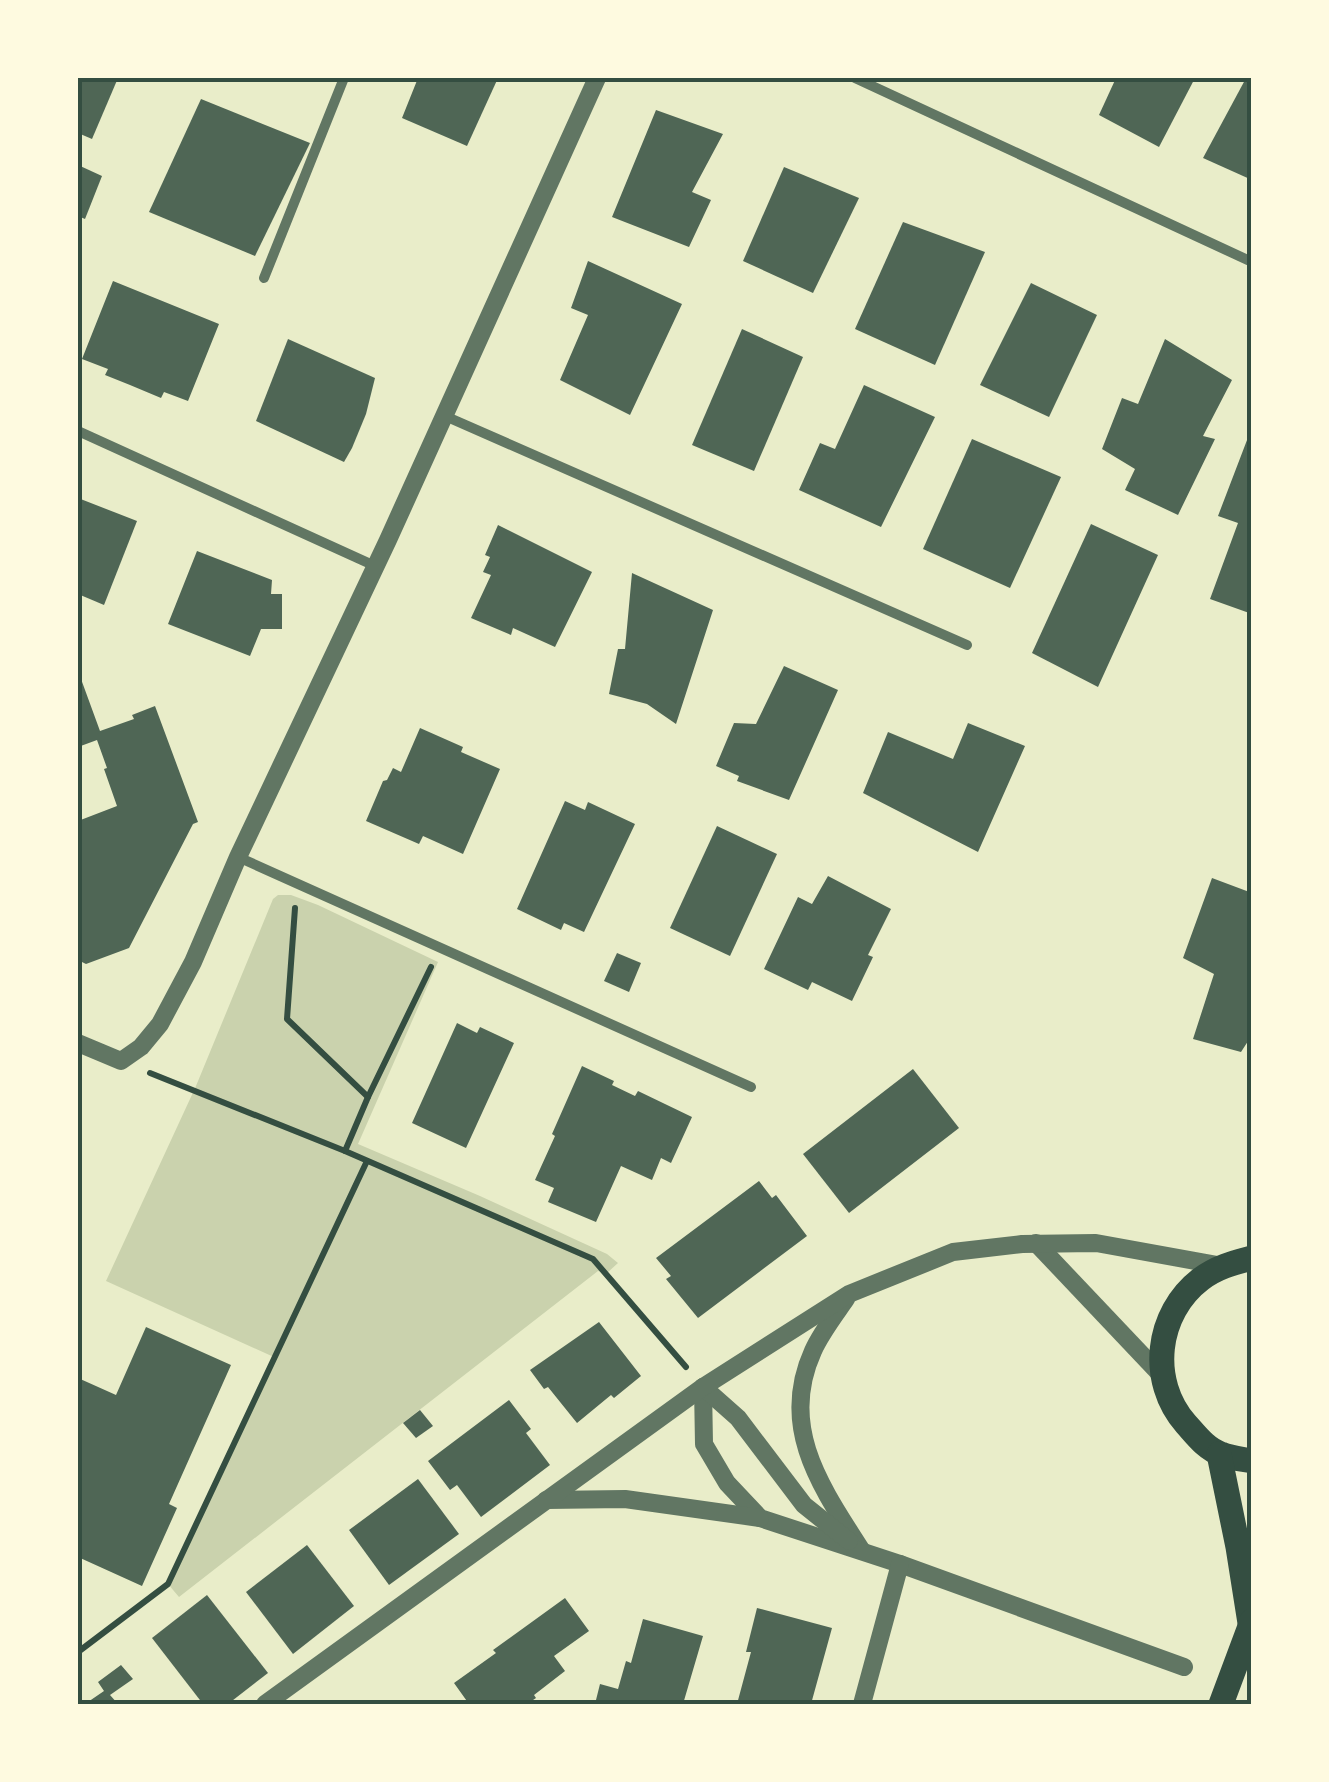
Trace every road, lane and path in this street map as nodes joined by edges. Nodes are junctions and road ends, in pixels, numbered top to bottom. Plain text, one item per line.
1 (344, 78) edge
2 (598, 78) edge
3 (855, 78) edge
4 (1252, 262) edge
5 (264, 278) dead end
6 (444, 416) junction
7 (78, 431) edge
8 (375, 566) junction
9 (966, 645) dead end
10 (238, 856) junction
11 (297, 883) junction
12 (441, 948) junction
13 (78, 1043) edge
14 (122, 1061) junction
15 (751, 1087) dead end
16 (368, 1098) junction
17 (345, 1152) junction
18 (367, 1161) junction
19 (1036, 1243) junction
20 (1252, 1258) edge
21 (1223, 1266) junction
22 (849, 1294) junction
23 (1162, 1376) junction
24 (703, 1387) junction
25 (1219, 1454) junction
26 (1252, 1461) edge
27 (545, 1500) junction
28 (760, 1518) junction
29 (862, 1551) junction
30 (900, 1564) junction
31 (1251, 1622) edge
32 (78, 1652) edge
33 (1184, 1667) dead end
34 (264, 1704) edge
35 (862, 1704) edge
36 (1222, 1704) edge

1 - 5 street
2 - 6 street
3 - 4 street
6 - 8 street
6 - 9 street
7 - 8 street
8 - 10 street
10 - 11 street
10 - 14 street
11 - 12 street
11 - 16 path
12 - 15 street
12 - 16 path
13 - 14 street
14 - 17 path
16 - 17 path
17 - 18 path
18 - 24 path
18 - 32 path
19 - 21 street
19 - 22 street
19 - 23 street
20 - 21 main road
21 - 23 main road
22 - 24 street
22 - 29 street
23 - 25 main road
24 - 27 street
24 - 28 street
24 - 29 street
25 - 26 main road
25 - 31 main road
27 - 28 street
27 - 34 street
28 - 29 street
29 - 30 street
30 - 33 street
30 - 35 street
31 - 36 main road

